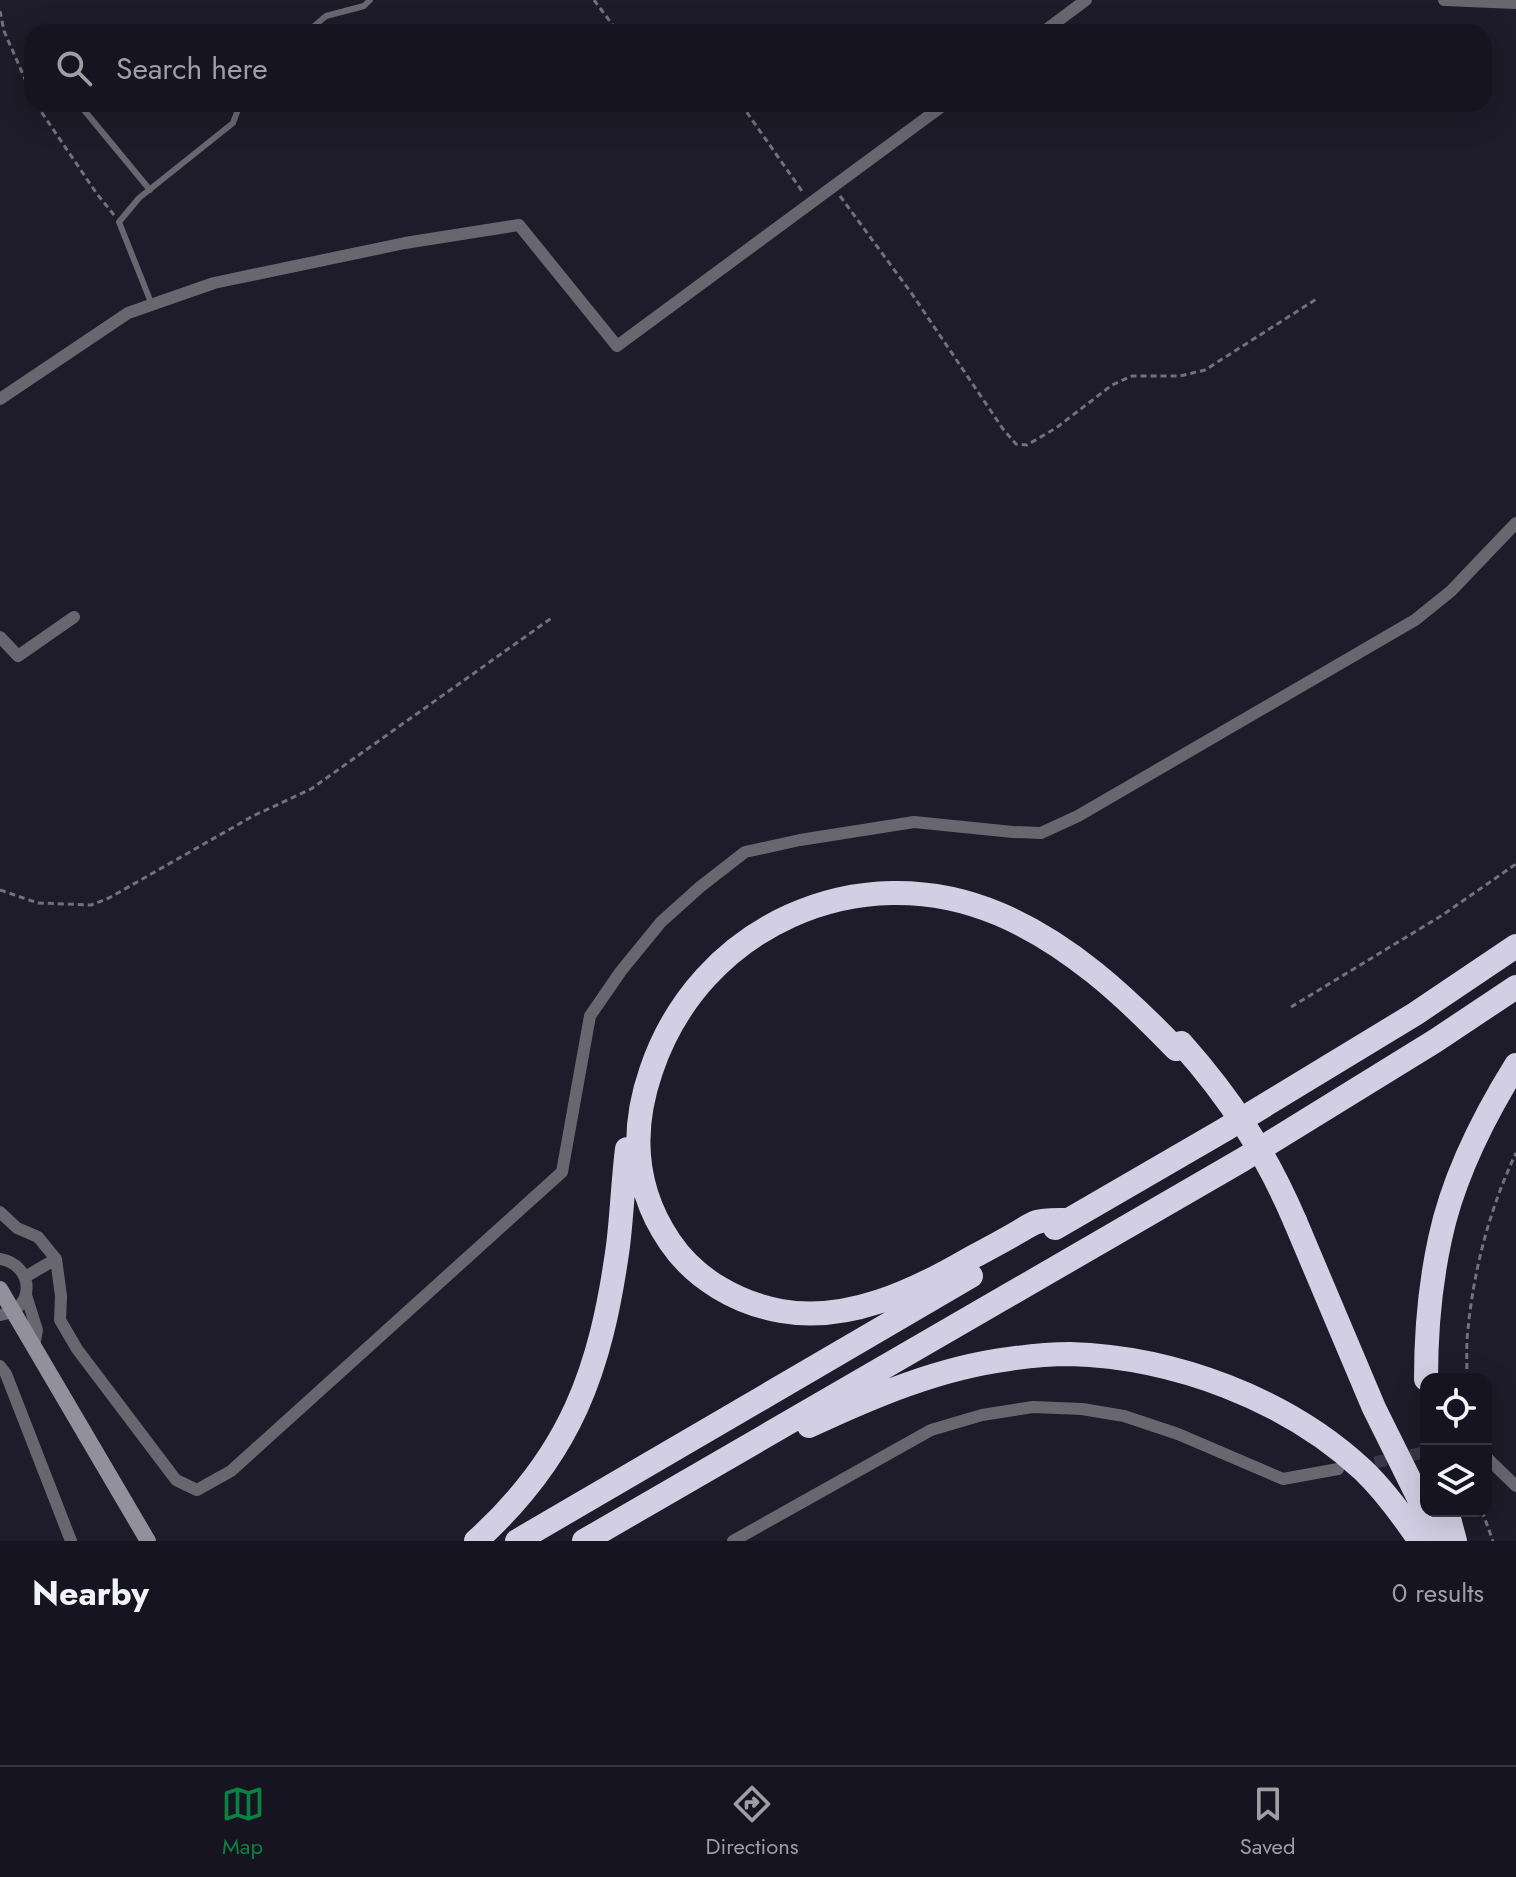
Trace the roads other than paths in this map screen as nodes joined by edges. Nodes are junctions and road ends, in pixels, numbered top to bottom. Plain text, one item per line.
1 (370, 0) edge
2 (1086, 0) edge
3 (1444, 0) edge
4 (1516, 3) edge
5 (316, 24) edge
6 (1054, 24) edge
7 (86, 112) edge
8 (237, 112) edge
9 (934, 112) edge
10 (150, 190) junction
11 (152, 305) junction
12 (0, 399) edge
13 (1516, 523) edge
14 (74, 617) dead end
15 (0, 637) edge
16 (1516, 946) edge
17 (1516, 987) edge
18 (1178, 1046) junction
19 (1516, 1065) edge
20 (0, 1212) edge
21 (1069, 1220) junction
22 (1291, 1222) junction
23 (0, 1259) edge
24 (56, 1259) junction
25 (25, 1277) junction
26 (0, 1289) edge
27 (26, 1295) junction
28 (7, 1313) edge
29 (34, 1346) junction
30 (0, 1366) edge
31 (1426, 1373) edge
32 (1492, 1463) edge
33 (1338, 1469) dead end
34 (1516, 1486) edge
35 (1449, 1517) edge
36 (71, 1541) edge
37 (148, 1541) edge
38 (476, 1541) edge
39 (517, 1541) edge
40 (584, 1541) edge
41 (594, 1541) edge
42 (733, 1541) edge
43 (1420, 1541) edge
44 (1432, 1541) edge
45 (1440, 1541) edge
46 (1455, 1541) edge

1 - 5 lane
2 - 6 street
3 - 4 street
7 - 10 lane
8 - 10 lane
9 - 11 street
10 - 11 lane
11 - 12 street
13 - 24 street
14 - 15 street
16 - 21 highway
17 - 40 highway
18 - 21 highway
18 - 22 highway, bridge
18 - 38 highway
19 - 31 highway
20 - 24 street
21 - 39 highway
22 - 44 highway
22 - 45 highway
23 - 25 street
24 - 25 street
25 - 27 street
26 - 28 main road
27 - 28 street
27 - 29 street
28 - 29 main road
29 - 37 main road
30 - 36 street
32 - 34 street
33 - 42 street
35 - 46 highway
41 - 43 highway

